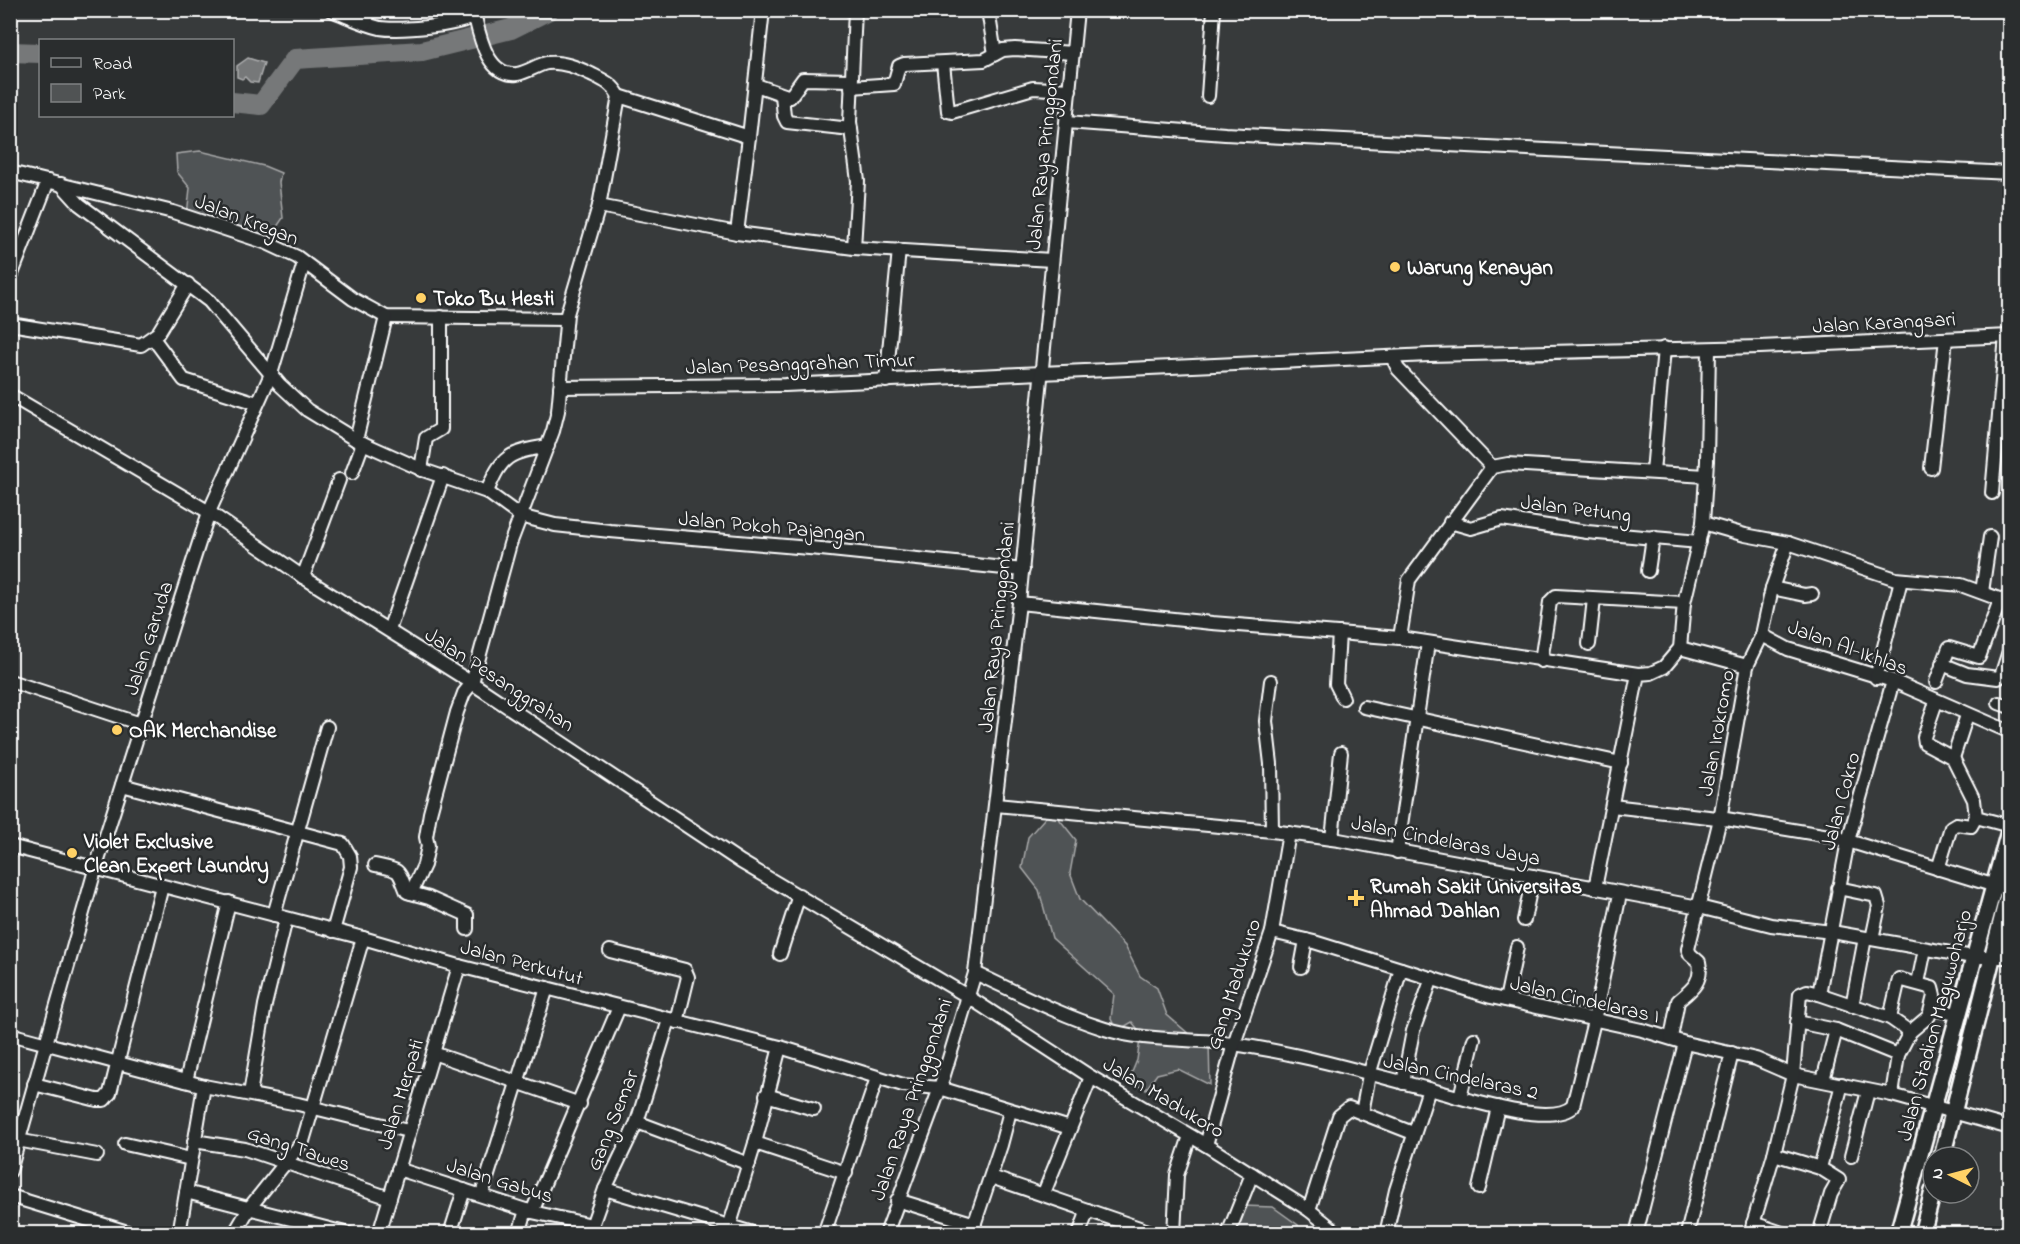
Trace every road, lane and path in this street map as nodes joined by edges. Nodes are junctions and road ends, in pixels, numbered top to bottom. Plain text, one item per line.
1 (331, 10) edge
2 (763, 10) edge
3 (855, 10) edge
4 (988, 10) edge
5 (1077, 10) edge
6 (1214, 10) edge
7 (477, 14) edge
8 (367, 17) edge
9 (1073, 53) junction
10 (995, 54) junction
11 (944, 63) junction
12 (851, 84) junction
13 (756, 85) junction
14 (1070, 90) junction
15 (783, 95) junction
16 (619, 96) junction
17 (1208, 96) dead end
18 (1067, 122) junction
19 (851, 129) junction
20 (749, 137) junction
21 (10, 172) edge
22 (2010, 173) edge
23 (54, 183) junction
24 (599, 206) junction
25 (737, 233) junction
26 (854, 248) junction
27 (899, 250) junction
28 (1052, 260) junction
29 (304, 263) junction
30 (10, 279) edge
31 (188, 284) junction
32 (386, 317) junction
33 (441, 317) junction
34 (566, 318) junction
35 (10, 324) edge
36 (2008, 336) edge
37 (153, 338) junction
38 (1946, 339) junction
39 (1664, 348) junction
40 (1708, 349) junction
41 (1392, 357) junction
42 (1041, 372) junction
43 (271, 374) junction
44 (886, 381) junction
45 (560, 387) junction
46 (10, 395) edge
47 (257, 403) junction
48 (359, 442) junction
49 (548, 446) junction
50 (1492, 467) junction
51 (1931, 468) dead end
52 (421, 470) junction
53 (1653, 472) junction
54 (352, 473) dead end
55 (443, 476) junction
56 (1706, 476) junction
57 (339, 480) dead end
58 (487, 492) junction
59 (1992, 493) dead end
60 (209, 512) junction
61 (520, 516) junction
62 (1450, 522) junction
63 (1703, 523) junction
64 (1653, 537) junction
65 (1990, 537) dead end
66 (1699, 542) junction
67 (1788, 543) junction
68 (1023, 570) junction
69 (1648, 571) dead end
70 (303, 577) junction
71 (1901, 580) junction
72 (1772, 588) junction
73 (1982, 592) junction
74 (1812, 594) dead end
75 (1594, 599) junction
76 (2005, 602) edge
77 (1019, 603) junction
78 (1684, 603) junction
79 (388, 630) junction
80 (1339, 633) junction
81 (1762, 635) junction
82 (1400, 638) junction
83 (1428, 643) junction
84 (1589, 644) dead end
85 (1680, 648) junction
86 (2010, 648) edge
87 (1541, 661) junction
88 (1942, 664) junction
89 (1747, 666) junction
90 (1638, 674) junction
91 (1876, 678) junction
92 (10, 681) edge
93 (1271, 681) dead end
94 (1893, 681) junction
95 (1936, 682) dead end
96 (472, 683) junction
97 (1343, 698) dead end
98 (1936, 702) junction
99 (1364, 707) dead end
100 (1967, 715) junction
101 (1418, 718) junction
102 (141, 724) junction
103 (327, 727) dead end
104 (2010, 732) edge
105 (1341, 753) dead end
106 (1953, 758) junction
107 (1621, 763) junction
108 (122, 786) junction
109 (996, 806) junction
110 (1612, 806) junction
111 (1976, 817) junction
112 (1720, 819) junction
113 (2010, 827) edge
114 (298, 831) junction
115 (1272, 831) junction
116 (1289, 833) junction
117 (1332, 839) junction
118 (1848, 841) junction
119 (10, 846) edge
120 (1397, 852) junction
121 (375, 865) dead end
122 (2004, 867) edge
123 (1938, 869) junction
124 (95, 870) junction
125 (1533, 876) junction
126 (162, 886) junction
127 (1993, 886) junction
128 (1595, 888) junction
129 (1838, 888) junction
130 (2009, 889) edge
131 (411, 893) junction
132 (1620, 894) junction
133 (799, 895) junction
134 (229, 902) junction
135 (1699, 907) junction
136 (274, 915) junction
137 (286, 918) junction
138 (1524, 920) dead end
139 (467, 929) dead end
140 (333, 931) junction
141 (1272, 932) junction
142 (1832, 932) junction
143 (363, 938) junction
144 (1868, 938) junction
145 (1306, 940) junction
146 (1517, 947) dead end
147 (1925, 949) junction
148 (610, 951) dead end
149 (780, 954) dead end
150 (1973, 957) junction
151 (2010, 957) edge
152 (1990, 959) junction
153 (459, 966) junction
154 (1301, 967) dead end
155 (1401, 969) junction
156 (975, 973) junction
157 (1432, 978) junction
158 (1918, 983) junction
159 (547, 988) junction
160 (1820, 994) junction
161 (967, 996) junction
162 (1506, 1000) junction
163 (1852, 1006) junction
164 (619, 1007) junction
165 (1932, 1009) junction
166 (1957, 1014) junction
167 (1890, 1018) junction
168 (673, 1021) junction
169 (1594, 1021) junction
170 (1797, 1022) junction
171 (1836, 1030) junction
172 (1910, 1032) junction
173 (10, 1034) edge
174 (1671, 1038) junction
175 (1474, 1039) dead end
176 (1685, 1043) junction
177 (46, 1044) junction
178 (1234, 1044) junction
179 (780, 1047) junction
180 (433, 1053) junction
181 (1732, 1053) junction
182 (1898, 1055) junction
183 (119, 1061) junction
184 (1369, 1075) junction
185 (1793, 1075) junction
186 (1091, 1077) junction
187 (877, 1078) junction
188 (1823, 1080) junction
189 (186, 1081) junction
190 (519, 1081) junction
191 (1402, 1083) junction
192 (34, 1084) junction
193 (1842, 1084) junction
194 (204, 1086) junction
195 (940, 1088) junction
196 (1429, 1089) junction
197 (1868, 1090) junction
198 (250, 1094) junction
199 (766, 1095) junction
200 (1892, 1095) junction
201 (1457, 1096) junction
202 (580, 1104) junction
203 (1934, 1106) junction
204 (1498, 1107) junction
205 (314, 1108) junction
206 (814, 1109) dead end
207 (1010, 1111) junction
208 (1953, 1112) junction
209 (1362, 1113) junction
210 (637, 1122) junction
211 (1070, 1128) junction
212 (2010, 1128) edge
213 (408, 1131) junction
214 (1413, 1132) junction
215 (1190, 1136) junction
216 (14, 1139) edge
217 (194, 1141) junction
218 (755, 1143) junction
219 (125, 1144) dead end
220 (1206, 1145) junction
221 (1945, 1145) edge
222 (1774, 1154) junction
223 (97, 1155) dead end
224 (1851, 1156) dead end
225 (191, 1160) junction
226 (285, 1163) junction
227 (749, 1164) junction
228 (1820, 1168) junction
229 (398, 1169) junction
230 (10, 1171) edge
231 (846, 1173) junction
232 (1252, 1174) junction
233 (991, 1176) junction
234 (1479, 1188) dead end
235 (605, 1189) junction
236 (464, 1190) junction
237 (186, 1192) junction
238 (1044, 1193) junction
239 (482, 1194) junction
240 (10, 1196) edge
241 (390, 1198) junction
242 (897, 1200) junction
243 (1929, 1205) edge
244 (250, 1207) junction
245 (1088, 1210) junction
246 (1309, 1210) junction
247 (529, 1211) junction
248 (1752, 1228) edge
249 (591, 1229) edge
250 (729, 1229) edge
251 (973, 1229) edge
252 (134, 1233) edge
253 (179, 1233) edge
254 (234, 1233) edge
255 (349, 1233) edge
256 (379, 1233) edge
257 (450, 1233) edge
258 (519, 1233) edge
259 (756, 1233) edge
260 (824, 1233) edge
261 (886, 1233) edge
262 (1078, 1233) edge
263 (1157, 1233) edge
264 (1174, 1233) edge
265 (1228, 1233) edge
266 (1339, 1233) edge
267 (1386, 1233) edge
268 (1636, 1233) edge
269 (1687, 1233) edge
270 (1785, 1233) edge
271 (1819, 1233) edge
272 (1898, 1233) edge
273 (1922, 1233) edge

1 - 8 street
2 - 13 street
3 - 12 street
4 - 10 street
5 - 9 street, Jalan Raya Pringgondani
6 - 17 street
7 - 8 street
7 - 16 street
9 - 10 street
9 - 14 street, Jalan Raya Pringgondani
10 - 11 street
11 - 12 street
11 - 14 street
12 - 15 street
12 - 19 street
13 - 15 street
13 - 20 street
14 - 18 street, Jalan Raya Pringgondani
15 - 19 street
16 - 20 street
16 - 24 street
18 - 22 street
18 - 28 street, Jalan Raya Pringgondani
19 - 26 street
20 - 25 street
21 - 23 street, Jalan Kregan
23 - 29 street, Jalan Kregan
23 - 30 street
23 - 31 street
24 - 25 street
24 - 34 street
25 - 26 street
26 - 27 street
27 - 28 street
27 - 44 street
28 - 42 street, Jalan Raya Pringgondani
29 - 32 street, Jalan Kregan
29 - 43 street, Jalan Garuda
31 - 37 street
31 - 43 street
32 - 33 street, Jalan Kregan
32 - 48 street
33 - 34 street, Jalan Kregan
33 - 52 street
34 - 45 street
35 - 37 street
36 - 38 street, Jalan Karangsari
36 - 59 street
37 - 47 street
38 - 40 street, Jalan Karangsari
38 - 51 street
39 - 40 street, Jalan Karangsari
39 - 41 street, Jalan Karangsari
39 - 53 street
40 - 56 street
41 - 42 street, Jalan Pesanggrahan Timur
41 - 50 street
42 - 44 street, Jalan Pesanggrahan Timur
42 - 68 street, Jalan Raya Pringgondani
43 - 47 street, Jalan Garuda
43 - 48 street
44 - 45 street, Jalan Pesanggrahan Timur
45 - 49 street
46 - 60 street, Jalan Pesanggrahan
47 - 60 street, Jalan Garuda
48 - 52 street
48 - 54 street
49 - 58 street
49 - 61 street
50 - 53 street
50 - 62 street
52 - 55 street
53 - 56 street
55 - 58 street
55 - 79 street
56 - 63 street
57 - 70 street
58 - 61 street
60 - 70 street, Jalan Pesanggrahan
60 - 102 street, Jalan Garuda
61 - 68 street, Jalan Pokoh Pajangan
61 - 96 street
62 - 64 street, Jalan Petung
62 - 82 street
63 - 66 street
63 - 67 street
64 - 66 street, Jalan Petung
64 - 69 street
65 - 73 street
66 - 78 street
67 - 71 street
67 - 72 street, Jalan Al-Ikhlas
68 - 77 street, Jalan Raya Pringgondani
70 - 79 street, Jalan Pesanggrahan
71 - 73 street
71 - 91 street
72 - 74 street
72 - 81 street, Jalan Al-Ikhlas
73 - 76 street
75 - 78 street
75 - 84 street
75 - 87 street
76 - 88 street
77 - 80 street
77 - 109 street, Jalan Raya Pringgondani
78 - 85 street
79 - 96 street, Jalan Pesanggrahan
80 - 82 street
80 - 97 street
81 - 89 street, Jalan Irokromo
81 - 91 street, Jalan Al-Ikhlas
82 - 83 street
83 - 87 street
83 - 101 street
85 - 89 street
85 - 90 street
86 - 88 street
87 - 90 street
88 - 95 street
89 - 112 street, Jalan Irokromo
90 - 107 street
91 - 94 street, Jalan Al-Ikhlas
92 - 102 street
93 - 115 street
94 - 98 street, Jalan Al-Ikhlas
94 - 118 street, Jalan Cokro
96 - 131 street
96 - 133 street, Jalan Pesanggrahan
98 - 100 street, Jalan Al-Ikhlas
98 - 106 street
99 - 101 street
100 - 104 street, Jalan Al-Ikhlas
100 - 106 street
101 - 107 street
101 - 120 street
102 - 108 street, Jalan Garuda
103 - 114 street
105 - 117 street
106 - 111 street
107 - 110 street
108 - 114 street
108 - 124 street, Jalan Garuda
109 - 115 street, Jalan Cindelaras Jaya
109 - 156 street, Jalan Raya Pringgondani
110 - 112 street
110 - 128 street
111 - 113 street
111 - 123 street
112 - 118 street, Jalan Irokromo
112 - 135 street
113 - 122 main road, Jalan Stadion Maguwoharjo
114 - 136 street
114 - 140 street
115 - 116 street, Jalan Cindelaras Jaya
116 - 117 street, Jalan Cindelaras Jaya
116 - 141 street, Gang Madukuro
117 - 120 street, Jalan Cindelaras Jaya
118 - 123 street, Jalan Irokromo
118 - 129 street, Jalan Cokro
119 - 124 street, Jalan Perkutut
120 - 125 street, Jalan Cindelaras Jaya
121 - 131 street
122 - 127 main road, Jalan Stadion Maguwoharjo
123 - 127 street, Jalan Irokromo
124 - 126 street, Jalan Perkutut
124 - 177 street, Jalan Garuda
125 - 128 street, Jalan Cindelaras Jaya
125 - 138 street
126 - 134 street, Jalan Perkutut
126 - 183 street
127 - 130 street, Jalan Irokromo
127 - 150 main road, Jalan Stadion Maguwoharjo
128 - 132 street, Jalan Cindelaras Jaya
129 - 142 street, Jalan Cokro
129 - 144 street
130 - 152 main road, Jalan Stadion Maguwoharjo
131 - 139 street
132 - 135 street, Jalan Cindelaras Jaya
132 - 169 street, Jalan Cindelaras 2
133 - 149 street
133 - 161 street, Jalan Pesanggrahan
134 - 136 street, Jalan Perkutut
134 - 189 street
135 - 142 street, Jalan Cindelaras Jaya
135 - 174 street
136 - 137 street, Jalan Perkutut
137 - 140 street, Jalan Perkutut
137 - 198 street
140 - 143 street, Jalan Perkutut
141 - 145 street, Jalan Cindelaras I
141 - 178 street, Gang Madukuro
142 - 144 street, Jalan Cindelaras Jaya
142 - 160 street, Jalan Cokro
143 - 153 street, Jalan Perkutut
143 - 205 street
144 - 147 street, Jalan Cindelaras Jaya
144 - 163 street
145 - 154 street
145 - 155 street, Jalan Cindelaras I
146 - 162 street
147 - 150 street, Jalan Cindelaras Jaya
147 - 158 street
148 - 168 street, Gang Semar
150 - 152 street, Jalan Cindelaras Jaya
150 - 166 main road, Jalan Stadion Maguwoharjo
151 - 152 street, Jalan Cindelaras Jaya
152 - 208 main road, Jalan Stadion Maguwoharjo
153 - 159 street, Jalan Perkutut
153 - 180 street, Jalan Merpati
155 - 157 street, Jalan Cindelaras I
155 - 184 street
156 - 161 street, Jalan Raya Pringgondani
156 - 178 street, Jalan Cindelaras 2
157 - 162 street, Jalan Cindelaras I
157 - 191 street
158 - 165 street
158 - 167 street
159 - 164 street, Jalan Perkutut
159 - 190 street
160 - 163 street
160 - 170 street
161 - 186 street, Jalan Madukoro
161 - 195 street, Jalan Raya Pringgondani
162 - 169 street, Jalan Cindelaras I
163 - 167 street
164 - 168 street, Jalan Perkutut
164 - 202 street
165 - 166 street
165 - 172 street
166 - 203 main road, Jalan Stadion Maguwoharjo
167 - 172 street
168 - 179 street, Jalan Perkutut
168 - 210 street, Gang Semar
169 - 174 street, Jalan Cindelaras I
169 - 204 street, Jalan Cindelaras 2
170 - 171 street
170 - 185 street
171 - 182 street
171 - 188 street
172 - 182 street
173 - 177 street
174 - 176 street, Jalan Cindelaras I
175 - 201 street
176 - 181 street, Jalan Cindelaras I
176 - 268 street
177 - 183 street
177 - 192 street, Jalan Garuda
178 - 184 street, Jalan Cindelaras 2
178 - 220 street, Gang Madukuro
179 - 187 street, Jalan Perkutut
179 - 199 street
180 - 190 street
180 - 213 street, Jalan Merpati
181 - 185 street, Jalan Cindelaras I
181 - 269 street
182 - 200 street
183 - 189 street
183 - 192 street
184 - 191 street, Jalan Cindelaras 2
184 - 209 street
185 - 188 street, Jalan Cindelaras I
185 - 222 street
186 - 211 street
186 - 215 street, Jalan Madukoro
187 - 195 street, Jalan Perkutut
187 - 231 street
188 - 193 street, Jalan Cindelaras I
189 - 194 street
190 - 202 street
190 - 239 street
191 - 196 street, Jalan Cindelaras 2
192 - 216 street, Jalan Garuda
193 - 197 street, Jalan Cindelaras I
193 - 228 street
194 - 198 street
194 - 217 street
195 - 207 street, Jalan Perkutut
195 - 242 street, Jalan Raya Pringgondani
196 - 201 street, Jalan Cindelaras 2
196 - 214 street
197 - 200 street, Jalan Cindelaras I
197 - 224 street
198 - 205 street
199 - 206 street
199 - 218 street
200 - 203 street, Jalan Cindelaras I
201 - 204 street, Jalan Cindelaras 2
202 - 247 street
203 - 208 street, Jalan Cindelaras I
203 - 272 main road, Jalan Stadion Maguwoharjo
204 - 234 street
205 - 213 street
205 - 226 street
207 - 211 street, Jalan Perkutut
207 - 233 street
208 - 212 street, Jalan Cindelaras I
208 - 221 main road, Jalan Stadion Maguwoharjo
209 - 214 street
209 - 246 street
210 - 227 street
210 - 235 street, Gang Semar
211 - 238 street
213 - 229 street, Jalan Merpati
214 - 267 street
215 - 220 street, Jalan Madukoro
215 - 264 street
216 - 223 street
216 - 230 street, Jalan Garuda
217 - 225 street
217 - 226 street, Gang Tawes
218 - 227 street
218 - 231 street
219 - 225 street
220 - 232 street, Jalan Madukoro
222 - 228 street
222 - 248 street
225 - 237 street
226 - 241 street, Gang Tawes
226 - 244 street
227 - 250 street
228 - 271 street
229 - 236 street, Jalan Gabus
229 - 241 street, Jalan Merpati
231 - 260 street
232 - 246 street, Jalan Madukoro
232 - 265 street
233 - 238 street
233 - 251 street
235 - 249 street, Gang Semar
235 - 250 street
236 - 239 street, Jalan Gabus
236 - 257 street
237 - 244 street
237 - 253 street
238 - 245 street
239 - 247 street, Jalan Gabus
240 - 252 street
241 - 256 street, Jalan Merpati
242 - 251 street
242 - 261 street, Jalan Raya Pringgondani
243 - 273 main road
244 - 254 street
244 - 255 street
245 - 262 street
245 - 263 street
246 - 266 street, Jalan Madukoro
247 - 249 street, Jalan Gabus
247 - 258 street
248 - 270 street
250 - 259 street

